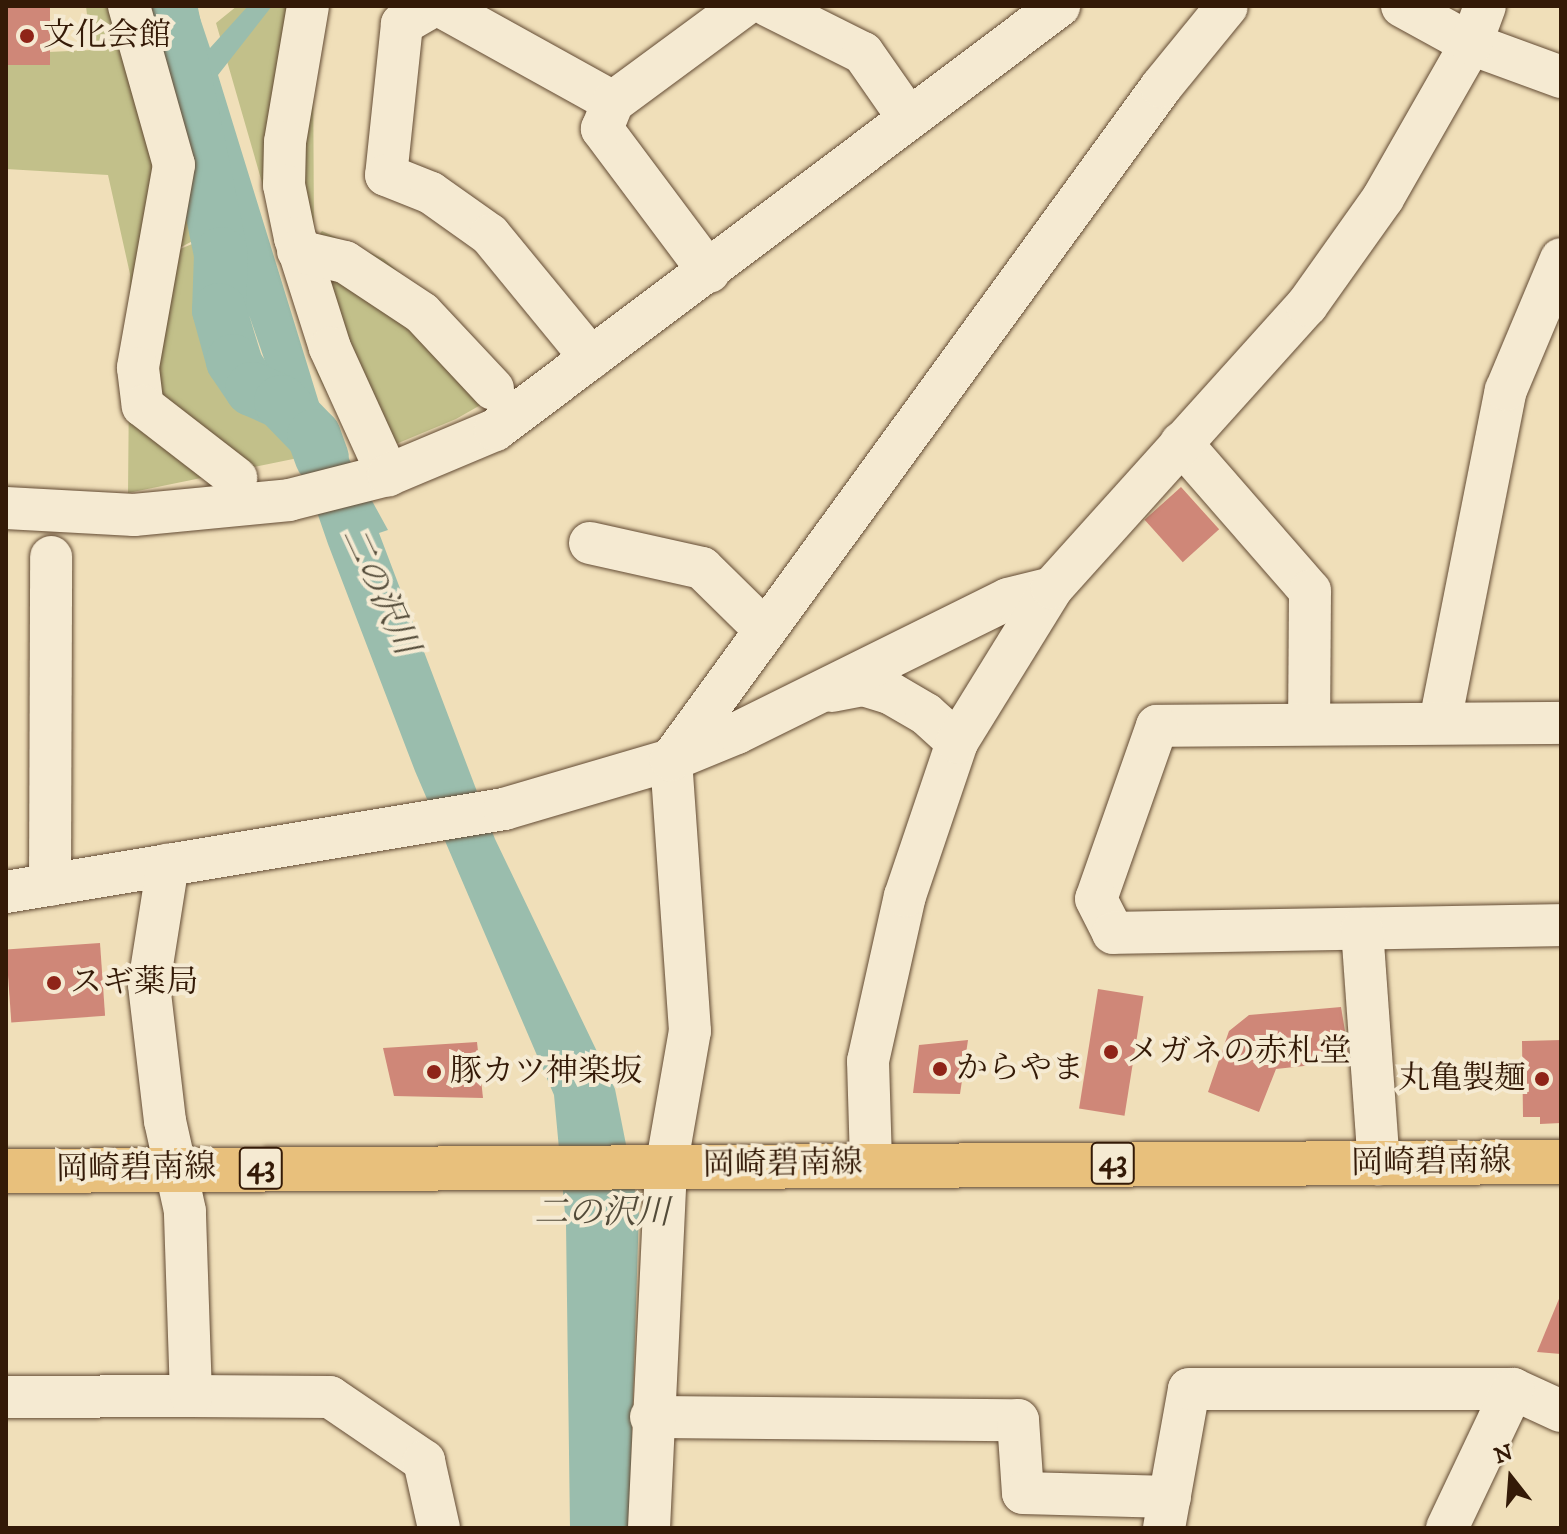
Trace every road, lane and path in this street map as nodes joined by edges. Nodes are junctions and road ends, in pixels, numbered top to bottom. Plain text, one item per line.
1 (129, 6) edge
2 (308, 6) edge
3 (433, 6) edge
4 (440, 6) edge
5 (743, 6) edge
6 (769, 6) edge
7 (1227, 6) edge
8 (1402, 6) edge
9 (1046, 10) edge
10 (1478, 25) edge
11 (1561, 77) edge
12 (613, 102) junction
13 (909, 119) junction
14 (298, 251) junction
15 (1561, 259) edge
16 (709, 272) junction
17 (1553, 301) edge
18 (591, 358) junction
19 (493, 389) dead end
20 (1181, 443) junction
21 (384, 476) junction
22 (236, 478) dead end
23 (6, 508) edge
24 (590, 543) dead end
25 (51, 557) dead end
26 (1052, 588) junction
27 (764, 629) junction
28 (819, 693) junction
29 (1309, 722) junction
30 (1440, 722) junction
31 (1561, 723) edge
32 (957, 742) junction
33 (671, 760) junction
34 (168, 864) junction
35 (50, 885) junction
36 (6, 892) edge
37 (1561, 925) edge
38 (1362, 929) junction
39 (871, 1162) junction
40 (1561, 1162) edge
41 (1379, 1164) junction
42 (177, 1168) junction
43 (666, 1168) junction
44 (6, 1171) edge
45 (1513, 1389) junction
46 (191, 1396) junction
47 (6, 1397) edge
48 (1561, 1411) edge
49 (651, 1417) junction
50 (1167, 1513) edge
51 (439, 1528) edge
52 (649, 1528) edge
53 (1447, 1528) edge

1 - 22 street
2 - 14 street
3 - 18 street
4 - 12 street
5 - 12 street
6 - 13 street
7 - 27 street
8 - 10 street
9 - 13 street
10 - 11 street
10 - 20 street
12 - 16 street
13 - 16 street
14 - 19 street
14 - 21 street
15 - 17 street
16 - 18 street
17 - 30 street
18 - 21 street
20 - 26 street
20 - 29 street
21 - 23 street
24 - 27 street
25 - 35 street
26 - 28 street
26 - 32 street
27 - 33 street
28 - 32 street
28 - 33 street
29 - 30 street
29 - 38 street
30 - 31 street
32 - 39 street
33 - 34 street
33 - 43 street
34 - 35 street
34 - 42 street
35 - 36 street
37 - 38 street
38 - 41 street
39 - 41 main road, 岡崎碧南線 / 43
39 - 43 main road, 岡崎碧南線 / 43
40 - 41 main road, 岡崎碧南線 / 43
42 - 43 main road, 岡崎碧南線 / 43
42 - 44 main road, 岡崎碧南線 / 43
42 - 46 street
43 - 49 street
45 - 48 street
45 - 50 street
45 - 53 street
46 - 47 street
46 - 51 street
49 - 50 street
49 - 52 street

